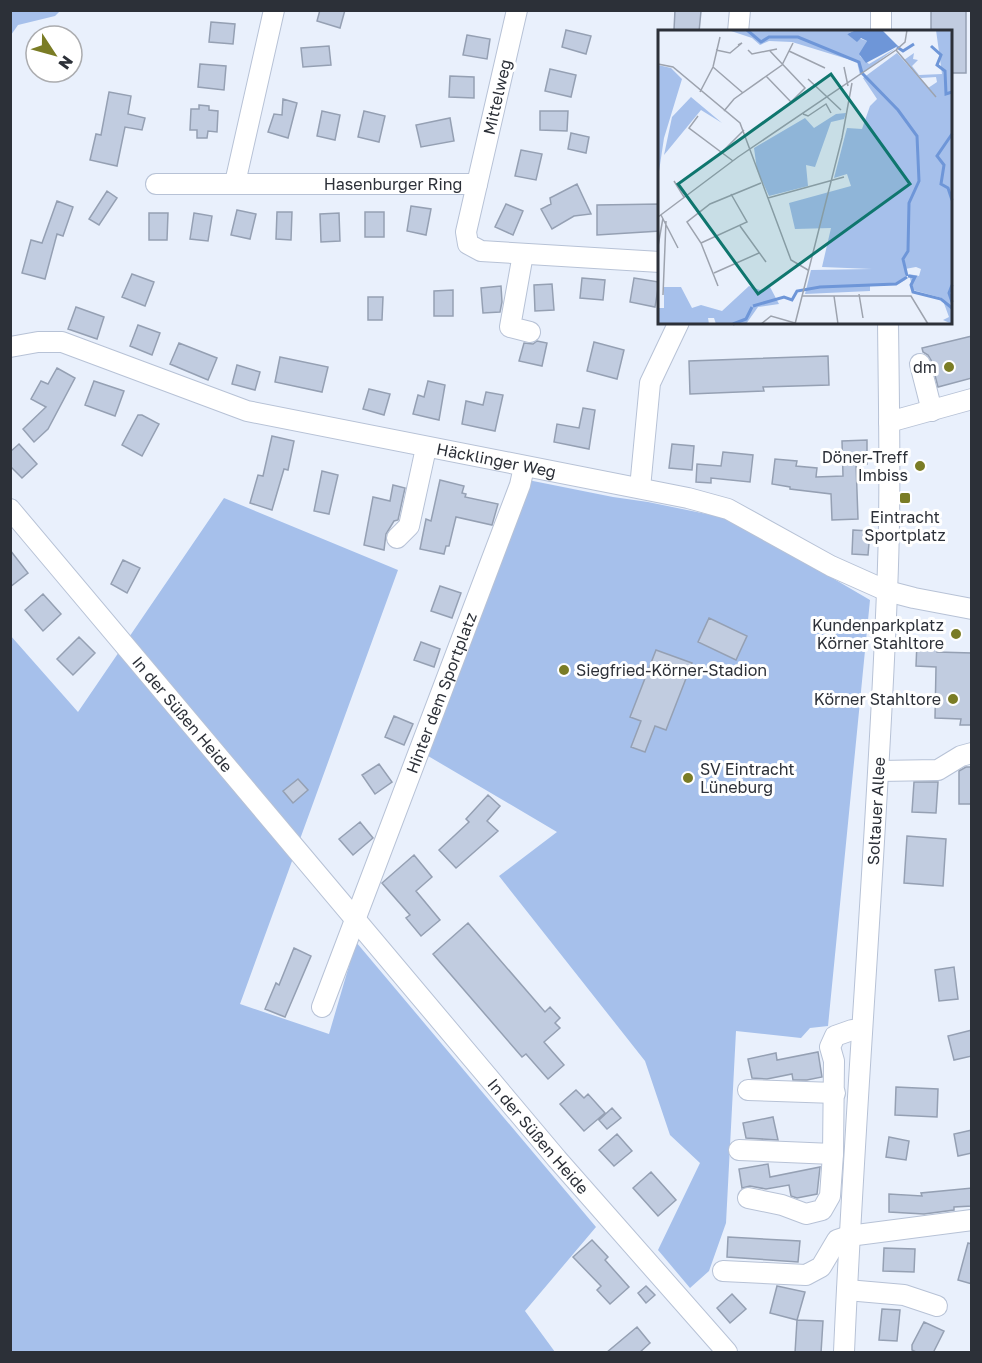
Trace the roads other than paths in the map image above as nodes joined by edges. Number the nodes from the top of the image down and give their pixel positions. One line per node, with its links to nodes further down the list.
1 (274, 10): 7 (street)
2 (517, 10): 9 (street, Mittelweg)
3 (740, 10): 5 (street)
4 (880, 10): 6 (street)
5 (738, 30)
6 (881, 30)
7 (235, 183): 8 (street, Hasenburger Ring); 9 (street, Hasenburger Ring)
8 (156, 184)
9 (477, 184): 10 (street, Hasenburger Ring)
10 (523, 254): 11 (street, Hasenburger Ring); 14 (street)
11 (658, 262)
12 (678, 324): 22 (street)
13 (888, 324): 19 (street, Soltauer Allee)
14 (530, 332)
15 (10, 347): 20 (street, Häcklinger Weg)
16 (920, 364): 18 (street)
17 (972, 399): 18 (street)
18 (932, 411): 19 (street)
19 (889, 422): 25 (street, Soltauer Allee)
20 (426, 448): 21 (street, Häcklinger Weg); 24 (street)
21 (524, 467): 22 (street, Häcklinger Weg); 29 (street, Hinter dem Sportplatz)
22 (640, 488): 25 (street, Häcklinger Weg)
23 (10, 509): 29 (street, In der Süßen Heide)
24 (397, 538)
25 (887, 591): 26 (street, Häcklinger Weg); 28 (street, Soltauer Allee)
26 (972, 609)
27 (972, 753): 28 (street)
28 (879, 771): 31 (street, Soltauer Allee)
29 (355, 919): 30 (street); 42 (street, In der Süßen Heide)
30 (322, 1007)
31 (862, 1031): 33 (street); 38 (street, Soltauer Allee)
32 (748, 1090): 33 (street)
33 (835, 1093): 35 (street)
34 (739, 1150): 35 (street)
35 (833, 1154): 36 (street)
36 (748, 1198)
37 (972, 1220): 38 (street)
38 (849, 1236): 39 (street); 40 (street, Soltauer Allee)
39 (723, 1271)
40 (847, 1290): 41 (street); 43 (street, Soltauer Allee)
41 (937, 1306)
42 (727, 1353)
43 (844, 1353)

